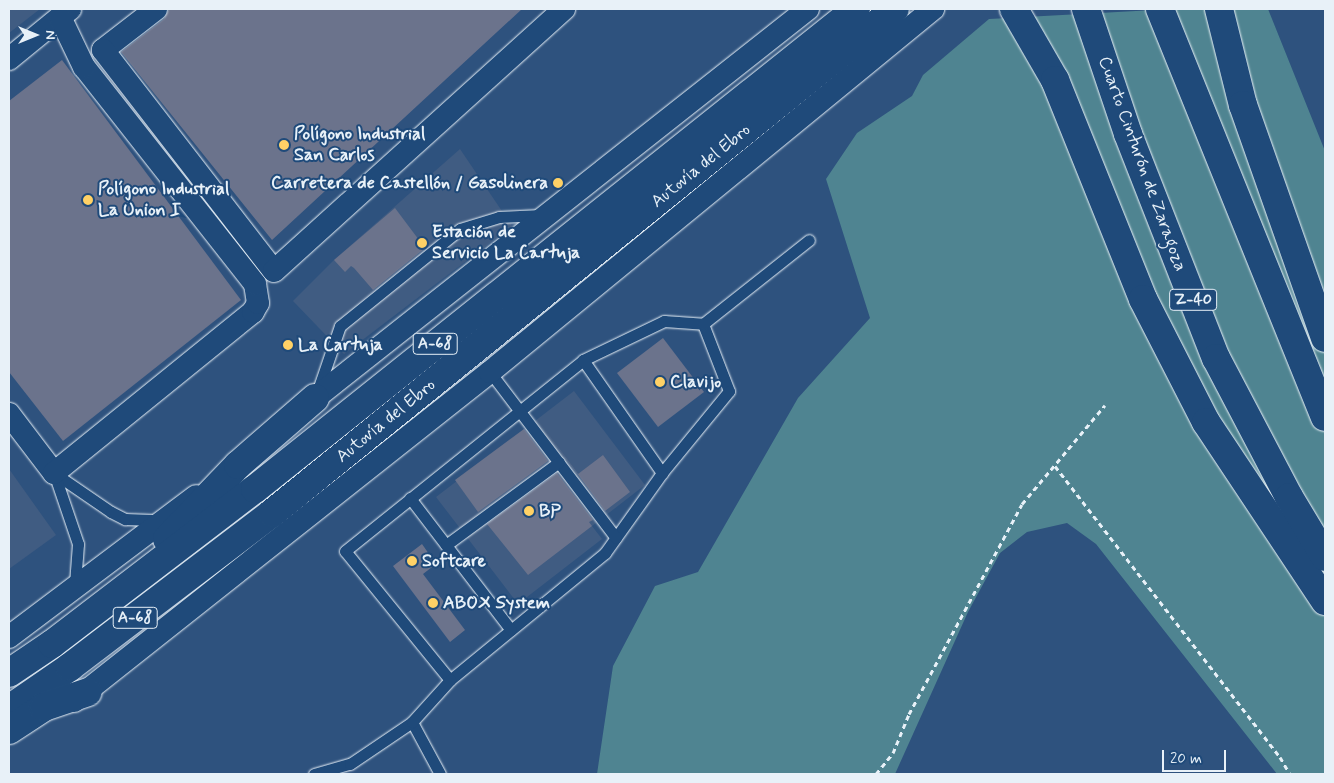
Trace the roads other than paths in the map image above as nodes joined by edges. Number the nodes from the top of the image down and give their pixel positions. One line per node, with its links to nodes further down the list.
1 (156, 9): 12 (street)
2 (564, 9): 12 (street)
3 (808, 9): 14 (street)
4 (856, 9): 34 (highway, Autovía del Ebro / A-68)
5 (895, 9): 41 (highway, Autovía del Ebro / A-68)
6 (933, 9): 19 (street)
7 (1014, 9): 35 (highway)
8 (1219, 9): 17 (highway)
9 (1160, 10): 23 (highway)
10 (65, 13): 12 (street); 13 (street); 26 (street)
11 (1089, 18): 32 (highway, Cuarto Cinturón de Zaragoza / Z-40)
12 (103, 50)
13 (9, 59)
14 (545, 214): 20 (street); 20 (lane)
15 (809, 240): 16 (lane)
16 (703, 324): 18 (lane); 27 (lane)
17 (1325, 338)
18 (583, 360): 21 (lane); 27 (lane)
19 (490, 372): 21 (lane); 40 (street)
20 (315, 398): 25 (highway)
21 (520, 410): 24 (lane); 28 (lane)
22 (9, 414): 26 (street)
23 (1325, 416)
24 (559, 462): 30 (lane); 31 (lane)
25 (238, 465): 29 (street); 34 (highway)
26 (54, 473): 29 (lane); 33 (lane)
27 (662, 473): 30 (lane)
28 (410, 498): 31 (lane); 39 (lane)
29 (164, 520): 33 (street)
30 (616, 538): 36 (lane)
31 (446, 546): 36 (lane)
32 (1325, 557)
33 (74, 588): 37 (street)
34 (109, 600): 38 (highway, Autovía del Ebro / A-68)
35 (1325, 600)
36 (511, 630): 39 (lane)
37 (9, 636)
38 (9, 673)
39 (450, 680): 42 (lane)
40 (88, 692): 43 (highway); 44 (street)
41 (9, 709)
42 (412, 722): 45 (lane); 47 (lane)
43 (9, 730)
44 (9, 745)
45 (352, 769): 46 (lane)
46 (314, 774)
47 (440, 774)

